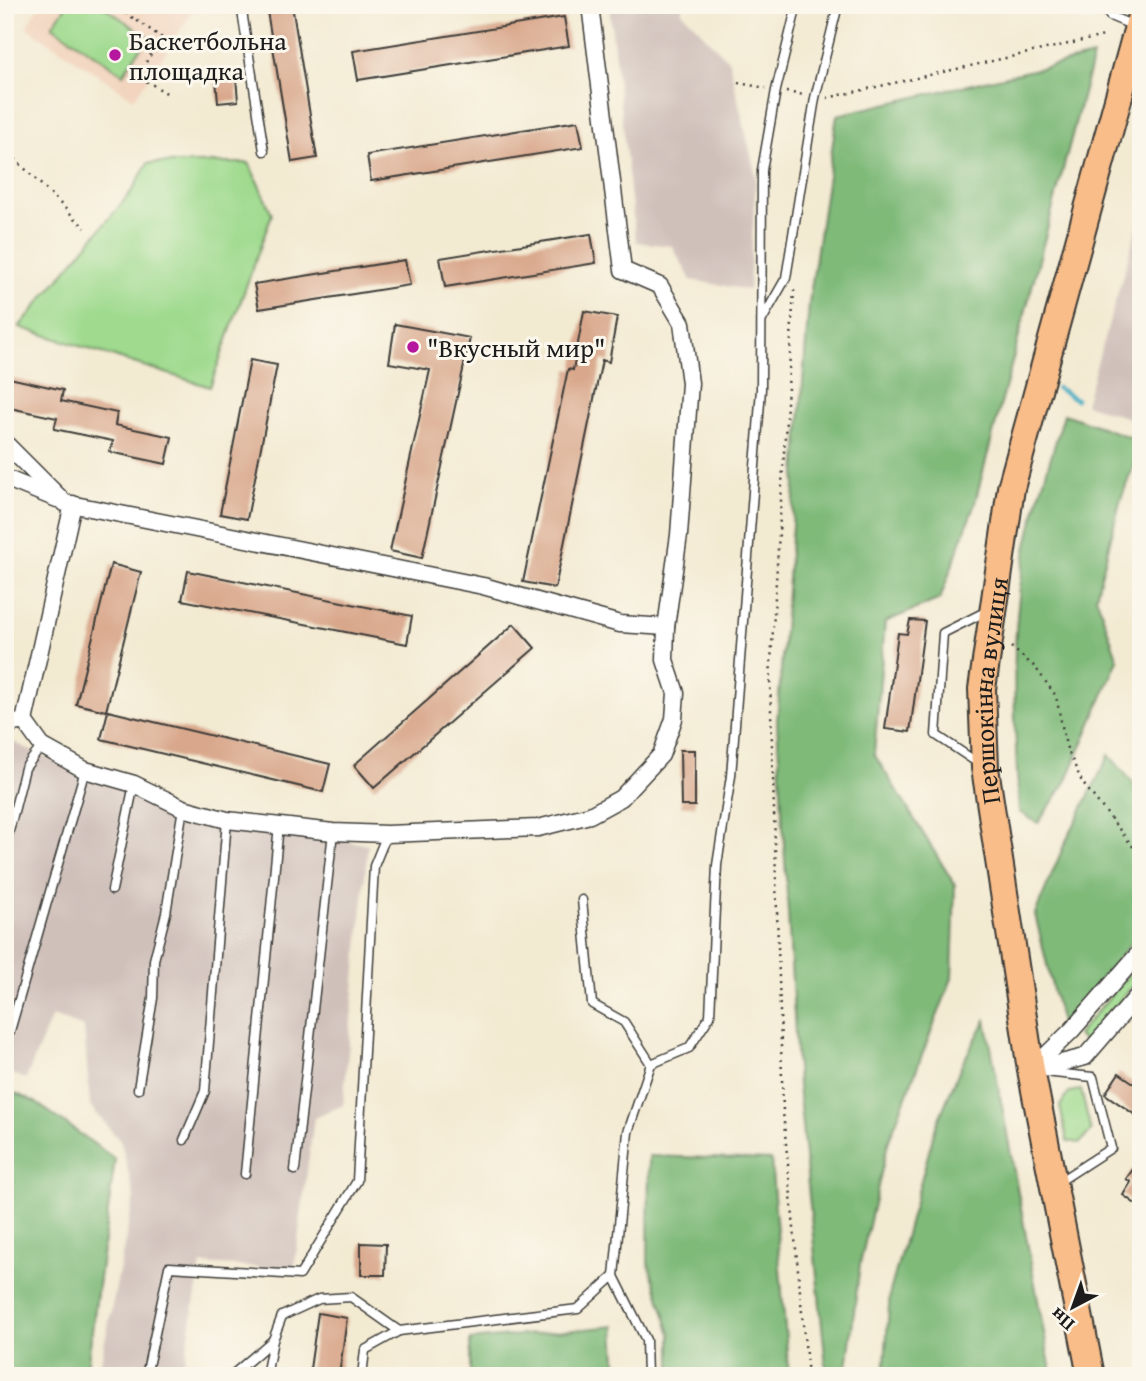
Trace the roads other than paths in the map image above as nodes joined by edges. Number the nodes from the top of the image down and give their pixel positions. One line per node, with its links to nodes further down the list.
1 (241, 5): 7 (lane)
2 (590, 5): 13 (street)
3 (797, 5): 8 (lane)
4 (838, 5): 8 (lane)
5 (1102, 5): 6 (lane)
6 (1139, 22): 12 (highway, Першокінна вулиця)
7 (264, 151)
8 (761, 322): 31 (lane)
9 (5, 443): 11 (street)
10 (5, 478): 11 (street)
11 (69, 503): 13 (street); 14 (street)
12 (991, 609): 17 (highway, Першокінна вулиця); 17 (lane)
13 (666, 626): 24 (street)
14 (24, 721): 15 (street); 16 (street)
15 (5, 725)
16 (42, 746): 18 (street); 25 (lane)
17 (985, 768): 32 (highway, Першокінна вулиця)
18 (85, 770): 19 (street); 30 (lane)
19 (134, 784): 20 (street); 26 (lane)
20 (183, 808): 21 (street); 33 (lane)
21 (227, 820): 22 (street); 34 (lane)
22 (279, 825): 23 (street); 36 (lane)
23 (333, 832): 24 (street); 35 (lane)
24 (387, 834): 41 (lane)
25 (5, 848)
26 (111, 890)
27 (582, 900): 31 (lane)
28 (1141, 951): 32 (street)
29 (1141, 992): 32 (street)
30 (10, 1031)
31 (651, 1064): 38 (lane)
32 (1031, 1070): 37 (highway, Першокінна вулиця); 37 (lane)
33 (138, 1089)
34 (184, 1139)
35 (295, 1170)
36 (245, 1174)
37 (1055, 1185): 46 (highway, Першокінна вулиця)
38 (614, 1276): 39 (lane); 45 (lane)
39 (398, 1331): 40 (lane); 44 (lane)
40 (273, 1340): 42 (lane); 43 (lane)
41 (146, 1376)
42 (231, 1376)
43 (266, 1376)
44 (362, 1376)
45 (647, 1376)
46 (1091, 1376)

